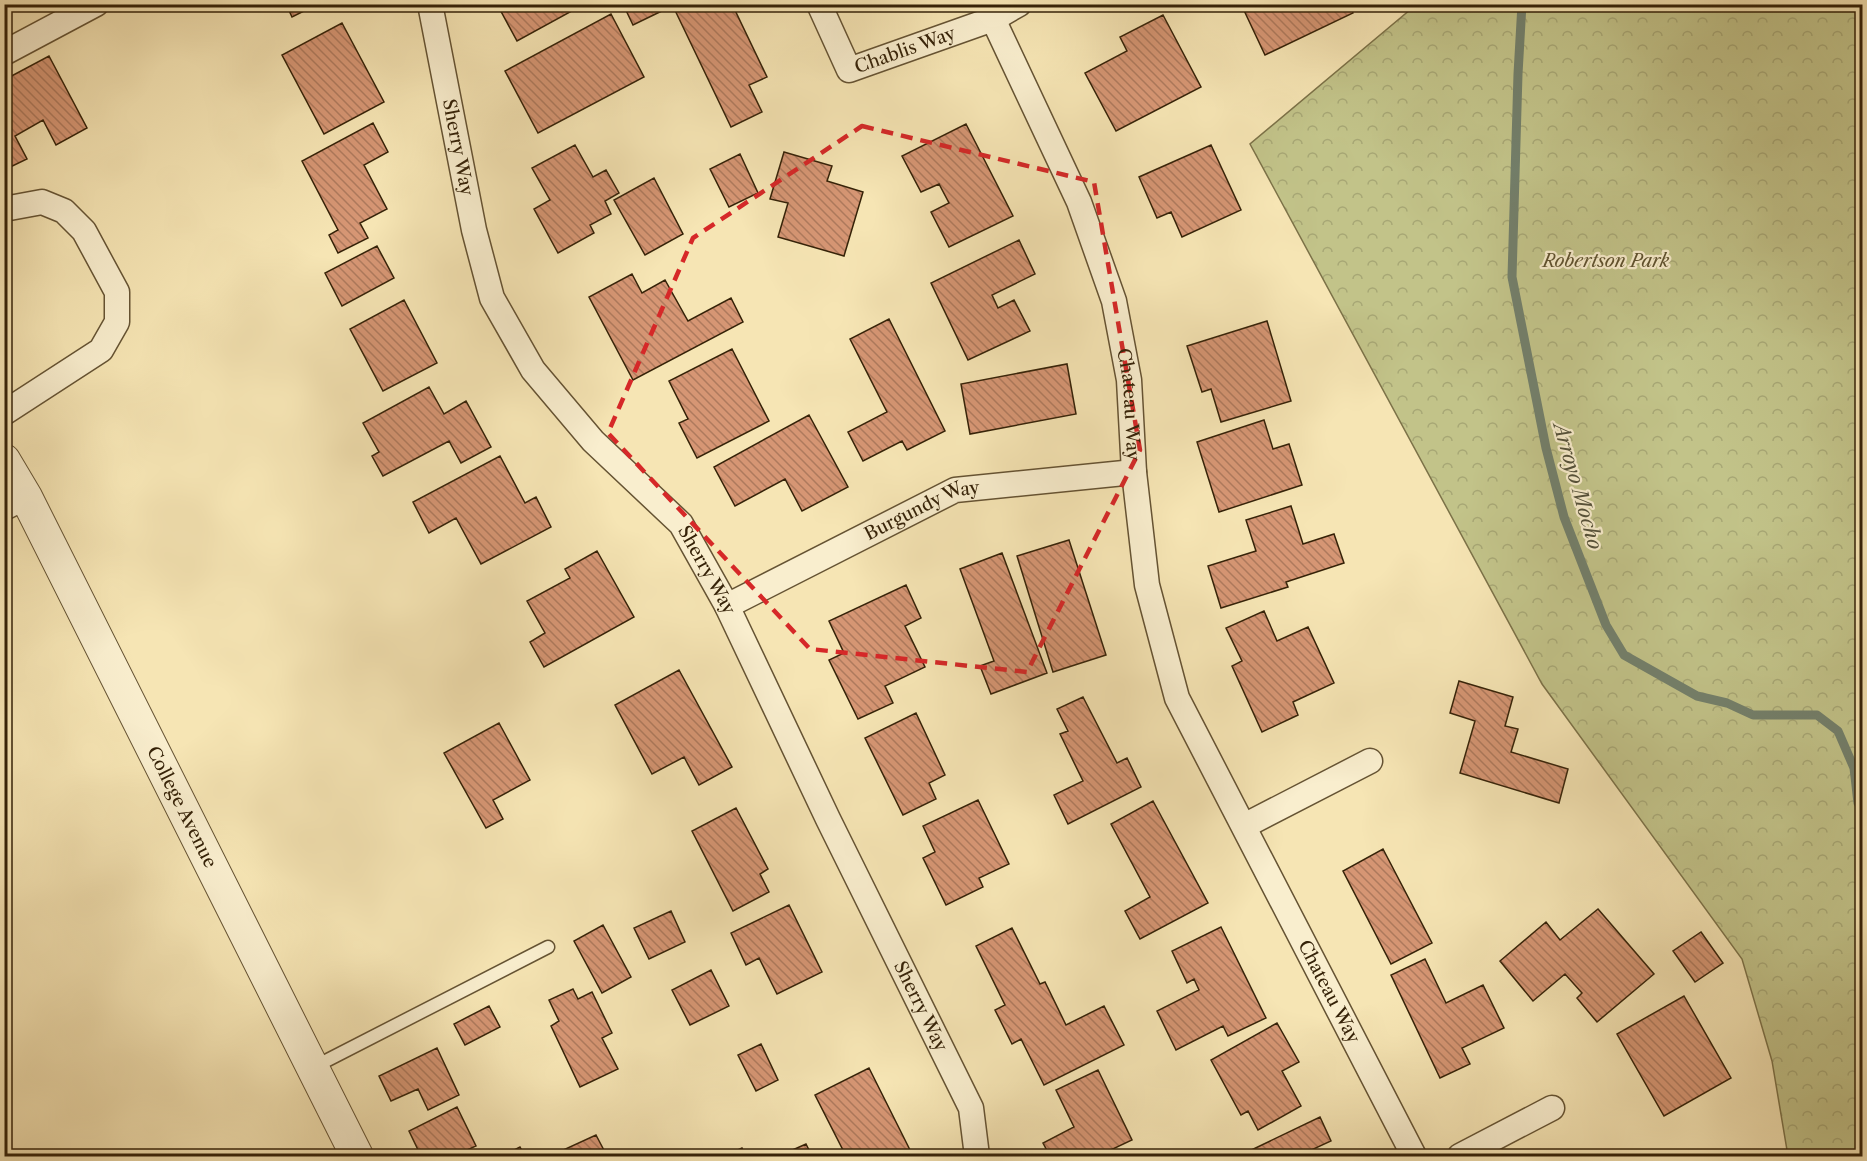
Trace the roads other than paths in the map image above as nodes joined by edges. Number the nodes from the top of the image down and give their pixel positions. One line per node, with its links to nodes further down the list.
1 (96, 4): 6 (street)
2 (430, 4): 12 (street, Sherry Way)
3 (819, 4): 5 (street, Chablis Way)
4 (1019, 4): 5 (street)
5 (993, 19): 10 (street, Chateau Way)
6 (4, 53)
7 (4, 209): 8 (street)
8 (4, 413)
9 (4, 460): 11 (street, College Avenue)
10 (1134, 472): 12 (street, Burgundy Way); 14 (street, Chateau Way)
11 (15, 502): 16 (street, College Avenue)
12 (727, 606): 19 (street, Sherry Way)
13 (1370, 761): 14 (street)
14 (1245, 826): 20 (street, Chateau Way)
15 (548, 947): 16 (lane)
16 (312, 1068): 18 (street, College Avenue)
17 (1552, 1108): 21 (street)
18 (357, 1156)
19 (977, 1156)
20 (1414, 1156)
21 (1460, 1156)

